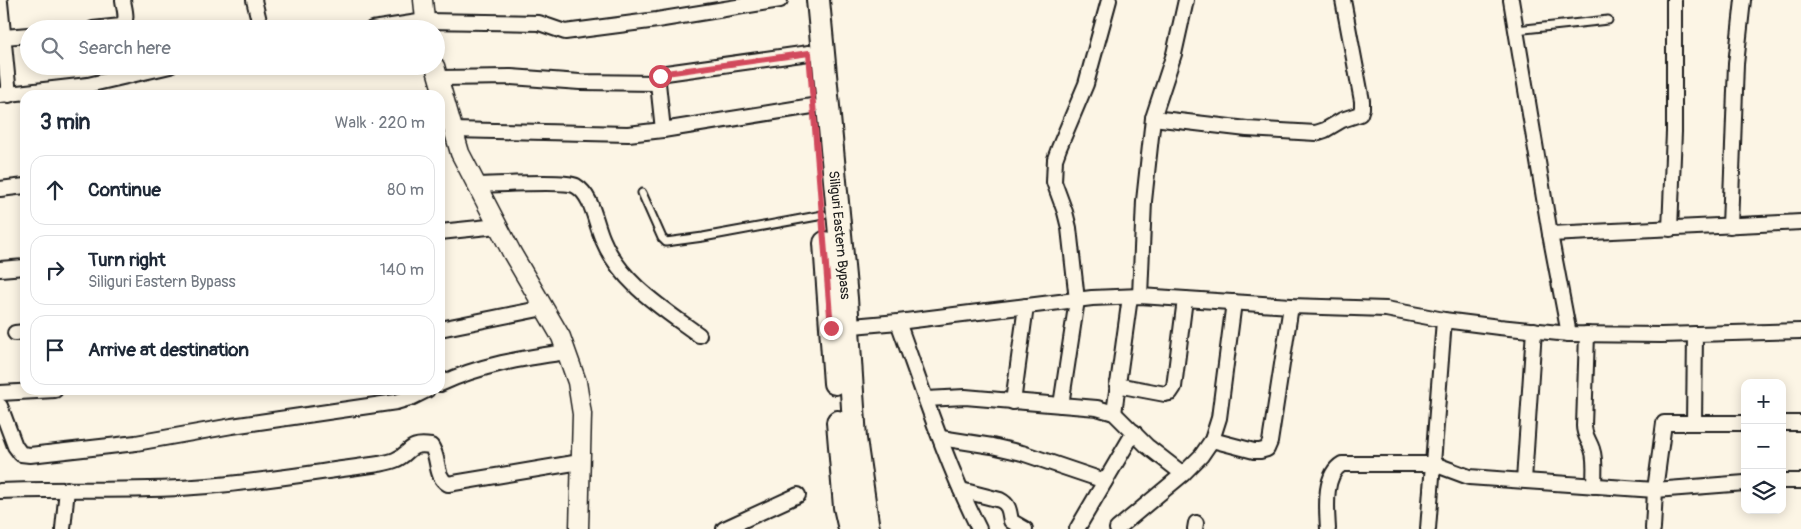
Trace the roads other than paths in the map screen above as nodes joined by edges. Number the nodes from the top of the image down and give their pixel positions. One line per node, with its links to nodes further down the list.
1 (123, 0): 14 (street)
2 (254, 0): 15 (street)
3 (423, 0): 16 (street)
4 (780, 0): 18 (street)
5 (804, 0): 22 (main road, Siliguri Eastern Bypass)
6 (818, 0): 58 (main road, Siliguri Eastern Bypass)
7 (1109, 0): 51 (street)
8 (1186, 0): 33 (street)
9 (1343, 0): 33 (street)
10 (1511, 0): 19 (street)
11 (1674, 0): 44 (street)
12 (1743, 0): 43 (street)
13 (0, 2): 21 (street)
14 (126, 20)
15 (258, 20)
16 (425, 20)
17 (1608, 20): 19 (lane)
18 (445, 25)
19 (1516, 30): 46 (street)
20 (20, 36): 21 (street)
21 (4, 37): 30 (street)
22 (809, 53): 26 (street); 31 (main road, Siliguri Eastern Bypass)
23 (445, 73): 26 (street)
24 (131, 75): 27 (street)
25 (438, 75): 28 (street)
26 (658, 83): 35 (street)
27 (46, 90)
28 (441, 90)
29 (20, 93): 30 (street)
30 (4, 95)
31 (812, 106): 35 (street); 40 (main road, Siliguri Eastern Bypass)
32 (445, 111): 34 (street)
33 (1153, 118): 49 (street)
34 (448, 125): 35 (street); 36 (street)
35 (663, 130)
36 (477, 185): 42 (street); 65 (street)
37 (20, 187): 38 (street)
38 (0, 189)
39 (642, 193): 40 (lane)
40 (823, 215): 58 (main road, Siliguri Eastern Bypass)
41 (1801, 222): 43 (street)
42 (498, 226): 45 (street); 55 (street)
43 (1730, 226): 44 (street)
44 (1670, 229): 46 (street)
45 (445, 231)
46 (1550, 234): 62 (street)
47 (20, 267): 48 (street)
48 (0, 269)
49 (1135, 296): 50 (street); 51 (street); 68 (street)
50 (1184, 299): 52 (street); 68 (street)
51 (1077, 300): 53 (street); 75 (street)
52 (1234, 302): 54 (street); 83 (street)
53 (1026, 306): 57 (street); 73 (street)
54 (1291, 306): 56 (street); 83 (street)
55 (544, 308): 59 (street); 66 (street)
56 (1444, 320): 60 (street); 85 (street)
57 (898, 322): 58 (street); 72 (street)
58 (839, 327): 98 (main road, Siliguri Eastern Bypass)
59 (445, 328)
60 (1534, 330): 62 (street); 87 (street)
61 (1801, 331): 64 (street)
62 (1569, 334): 63 (street)
63 (1587, 334): 64 (street); 92 (street)
64 (1696, 334): 78 (street)
65 (699, 335)
66 (566, 352): 67 (street); 84 (street)
67 (445, 382)
68 (1117, 385): 76 (street)
69 (20, 393): 70 (street)
70 (0, 394)
71 (417, 395): 74 (street)
72 (926, 399): 73 (street); 82 (street)
73 (1013, 402): 75 (street)
74 (0, 406)
75 (1061, 406): 76 (street)
76 (1114, 413): 81 (street)
77 (1801, 422): 80 (street)
78 (1694, 423): 79 (street); 95 (street)
79 (1741, 423)
80 (1786, 423)
81 (1134, 432): 86 (street); 89 (street)
82 (940, 438): 89 (street); 94 (street)
83 (1212, 440): 86 (street)
84 (580, 462): 93 (street); 101 (street)
85 (1434, 464): 87 (street); 109 (street); 110 (street)
86 (1183, 474): 108 (street)
87 (1524, 480): 92 (street)
88 (1801, 480): 90 (street)
89 (1105, 481): 107 (street)
90 (1786, 481)
91 (1741, 483): 95 (street)
92 (1594, 486): 95 (street)
93 (67, 489): 96 (street); 100 (street)
94 (961, 490): 99 (street); 105 (street)
95 (1655, 490): 111 (street)
96 (0, 491)
97 (798, 494): 102 (street)
98 (855, 505): 103 (main road, Siliguri Eastern Bypass); 104 (main road, Siliguri Eastern Bypass)
99 (1010, 525): 106 (street)
100 (63, 529)
101 (579, 529)
102 (724, 529)
103 (850, 529)
104 (868, 529)
105 (979, 529)
106 (1025, 529)
107 (1077, 529)
108 (1116, 529)
109 (1328, 529)
110 (1428, 529)
111 (1652, 529)

